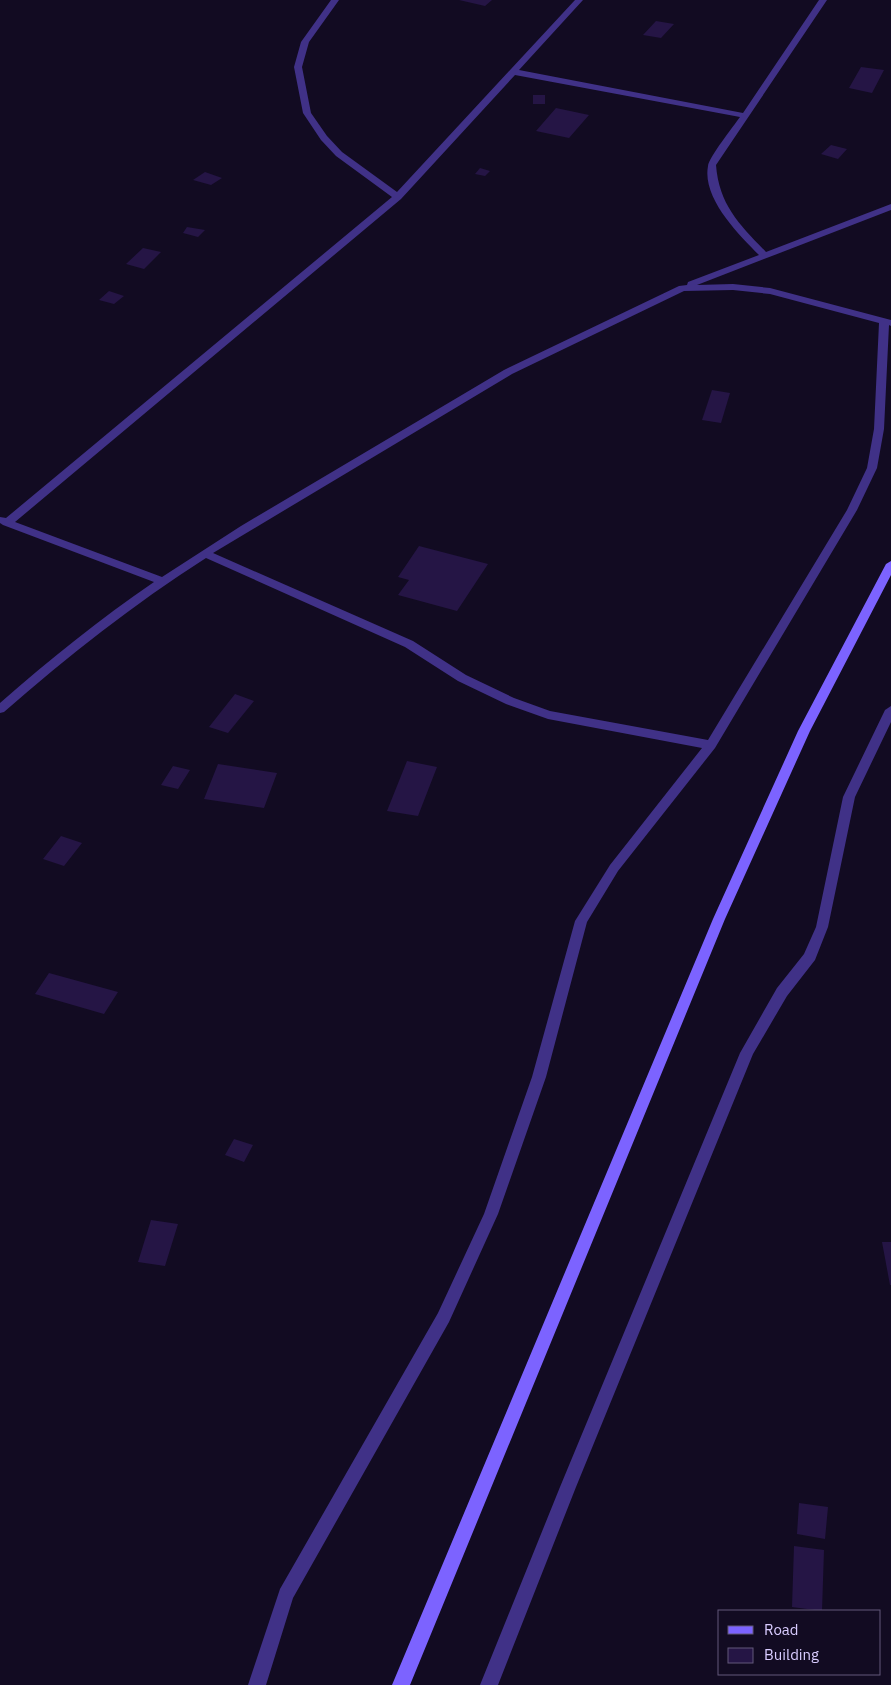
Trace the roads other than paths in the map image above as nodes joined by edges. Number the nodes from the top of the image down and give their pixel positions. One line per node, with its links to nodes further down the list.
1 (335, 0): 6 (street)
2 (579, 0): 4 (street)
3 (823, 0): 5 (street)
4 (514, 72): 5 (street); 6 (street)
5 (746, 116): 8 (street)
6 (398, 197): 11 (street)
7 (891, 207): 8 (street)
8 (764, 256): 9 (street)
9 (682, 288): 10 (street); 12 (street)
10 (888, 322): 17 (street)
11 (4, 521): 14 (street)
12 (204, 553): 14 (street); 17 (street)
13 (891, 564): 19 (main road)
14 (163, 581): 15 (street)
15 (0, 708)
16 (891, 710): 20 (street)
17 (711, 745): 18 (street)
18 (257, 1685)
19 (401, 1685)
20 (489, 1685)

